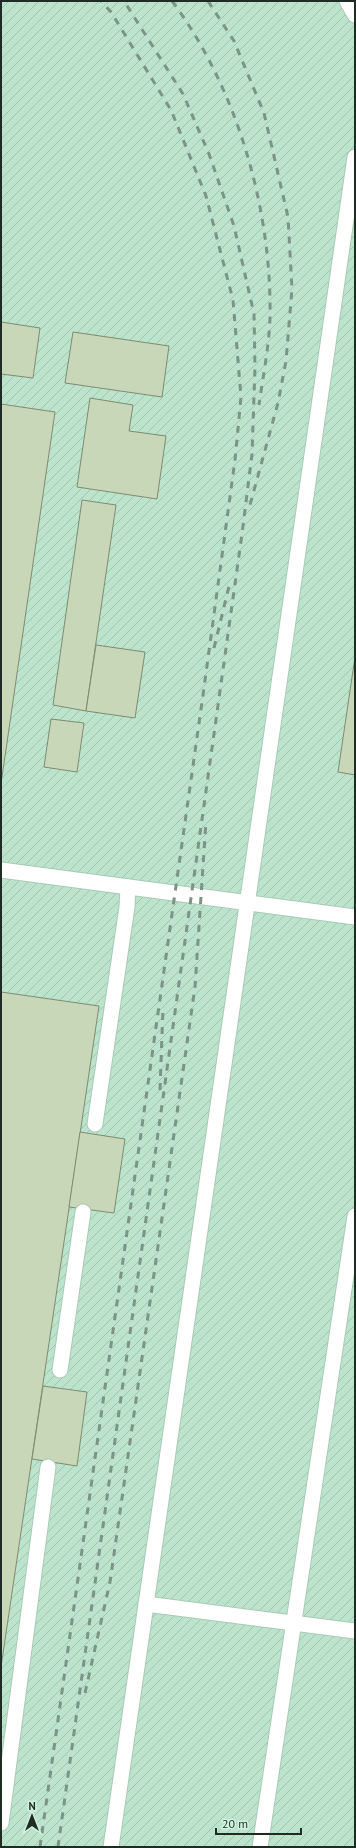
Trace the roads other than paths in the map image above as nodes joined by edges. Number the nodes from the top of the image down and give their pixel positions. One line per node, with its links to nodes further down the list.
1 (347, 1): 2 (lane)
2 (355, 15)
3 (355, 157): 6 (lane)
4 (1, 870): 5 (lane)
5 (128, 887): 6 (lane); 8 (lane)
6 (247, 903): 7 (lane); 13 (lane)
7 (355, 917)
8 (95, 1124)
9 (83, 1212): 11 (lane)
10 (355, 1216): 14 (lane)
11 (60, 1370)
12 (48, 1467): 16 (lane)
13 (146, 1604): 14 (lane); 17 (lane)
14 (294, 1623): 15 (lane); 18 (lane)
15 (355, 1631)
16 (1, 1823)
17 (111, 1847)
18 (260, 1847)

